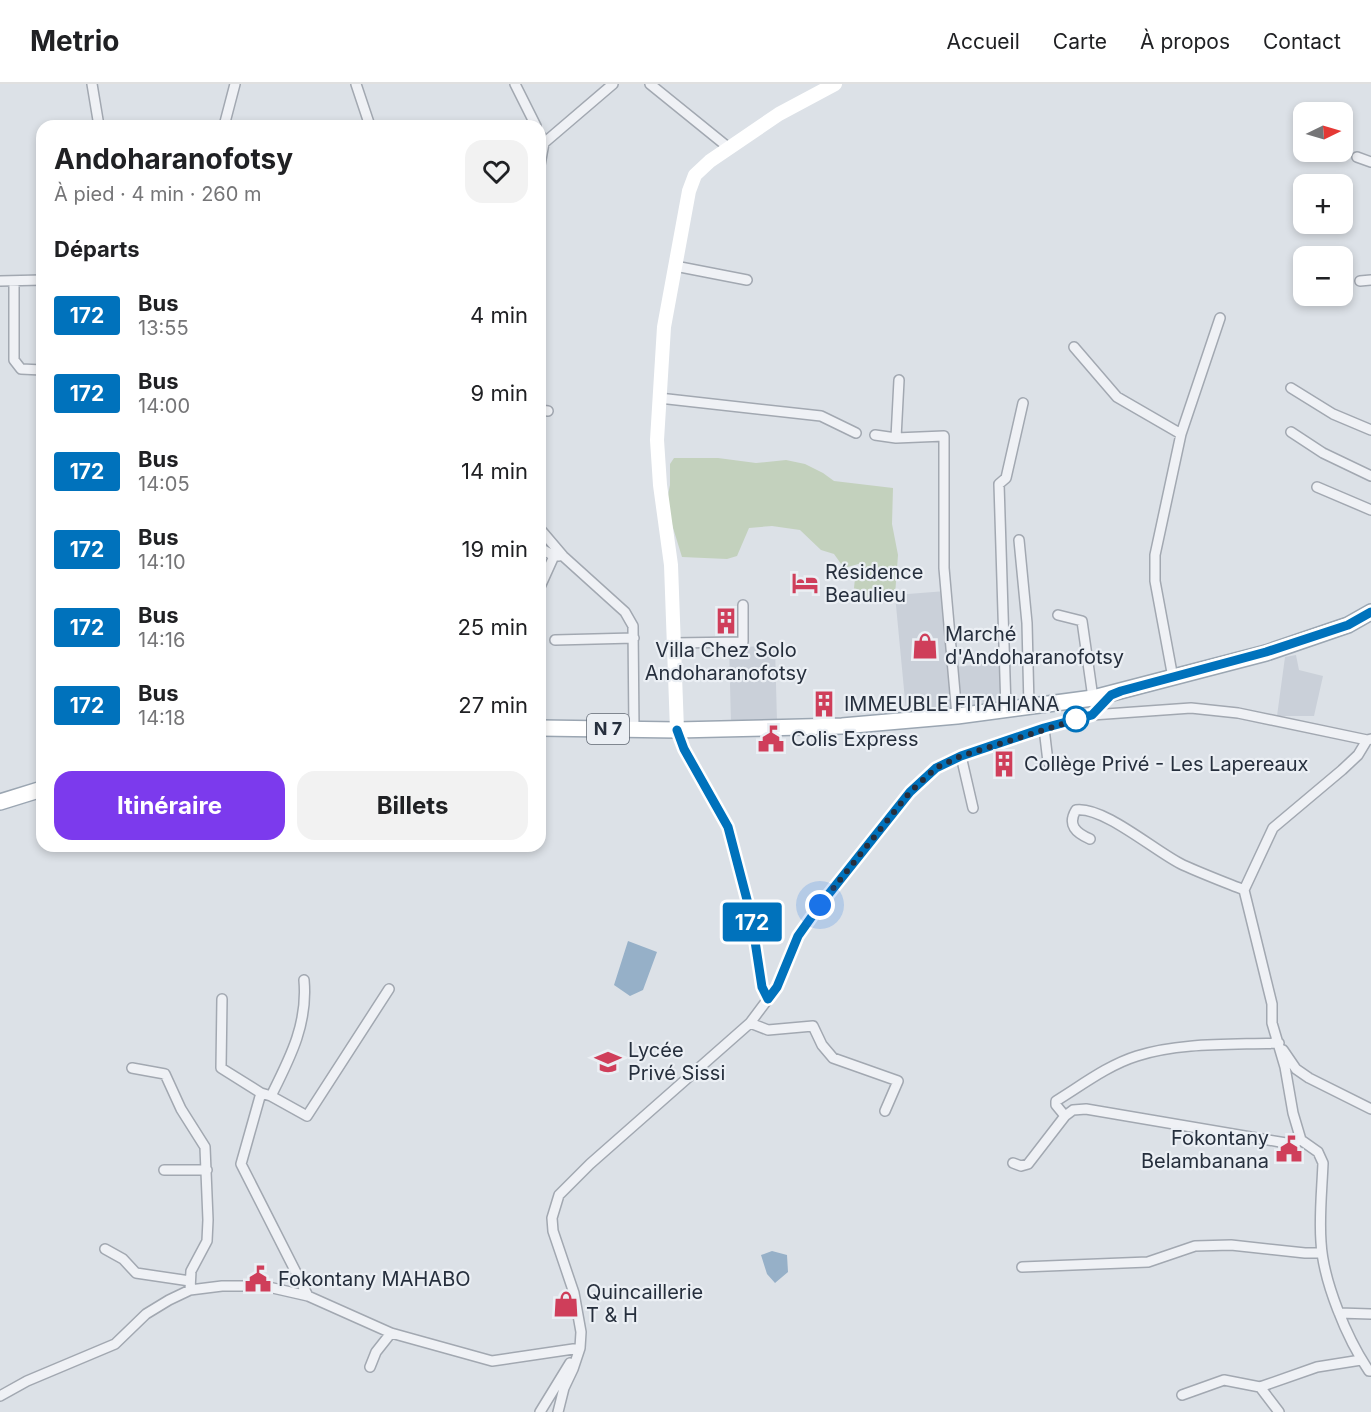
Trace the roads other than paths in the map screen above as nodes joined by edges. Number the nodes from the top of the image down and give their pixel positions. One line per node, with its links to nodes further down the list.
1 (92, 84): 8 (street)
2 (236, 84): 9 (street)
3 (356, 84): 10 (street)
4 (515, 84): 11 (street)
5 (613, 84): 12 (street)
6 (650, 84): 13 (street)
7 (831, 85): 13 (street)
8 (98, 120)
9 (226, 120)
10 (368, 120)
11 (533, 120)
12 (546, 142)
13 (729, 148): 16 (street)
14 (1357, 157): 15 (street)
15 (1371, 162)
16 (675, 266): 18 (street); 28 (street)
17 (36, 280): 21 (street)
18 (747, 280)
19 (1371, 280): 22 (street)
20 (0, 281): 21 (street)
21 (14, 281): 25 (street)
22 (1360, 281)
23 (1220, 318): 33 (street)
24 (1074, 347): 33 (street)
25 (36, 370)
26 (899, 380): 35 (street)
27 (1291, 388): 30 (street)
28 (659, 398): 32 (street); 49 (street)
29 (1023, 403): 54 (street)
30 (1371, 430)
31 (1291, 432): 36 (street)
32 (856, 433)
33 (1181, 434): 50 (street)
34 (875, 435): 35 (street)
35 (896, 438): 56 (street)
36 (1371, 476)
37 (1317, 487): 38 (street)
38 (1371, 510)
39 (546, 538): 42 (street)
40 (1019, 540): 53 (street)
41 (546, 551): 42 (street)
42 (558, 556): 43 (street); 47 (street)
43 (546, 577)
44 (743, 604): 49 (street)
45 (1371, 612): 50 (main road, N 7)
46 (1058, 615): 52 (street)
47 (634, 638): 48 (street); 59 (street)
48 (555, 640)
49 (674, 643): 60 (street)
50 (1173, 678): 51 (main road, N 7)
51 (1111, 695): 52 (main road, N 7); 55 (street)
52 (1093, 698): 53 (main road, N 7)
53 (1029, 707): 54 (main road, N 7)
54 (1006, 709): 56 (main road, N 7)
55 (1092, 715): 58 (street); 61 (street)
56 (957, 716): 60 (main road, N 7)
57 (546, 728): 59 (main road, N 7)
58 (1044, 728): 62 (street); 63 (street)
59 (634, 730): 60 (main road, N 7)
60 (677, 730): 72 (street)
61 (1369, 739): 68 (street)
62 (961, 756): 66 (street); 72 (street)
63 (1048, 762)
64 (36, 791): 65 (main road)
65 (0, 802)
66 (973, 808)
67 (1090, 839): 68 (street)
68 (1244, 890): 74 (street)
69 (304, 980): 77 (street)
70 (389, 989): 77 (street)
71 (222, 999): 76 (street)
72 (768, 999): 73 (street)
73 (750, 1023): 79 (street); 93 (street)
74 (1279, 1043): 78 (street); 80 (street); 81 (street)
75 (132, 1068): 84 (street)
76 (261, 1093): 77 (street); 89 (street)
77 (271, 1096)
78 (1371, 1109)
79 (885, 1111)
80 (1065, 1116): 81 (street); 82 (street)
81 (1300, 1140): 86 (street)
82 (1013, 1163)
83 (164, 1170): 84 (street)
84 (207, 1170): 88 (street)
85 (105, 1249): 88 (street)
86 (1322, 1253): 87 (street); 90 (street)
87 (1022, 1267)
88 (190, 1286): 89 (street); 99 (street)
89 (308, 1296): 92 (street)
90 (1339, 1313): 91 (street); 94 (street)
91 (1371, 1314)
92 (391, 1333): 93 (street); 95 (street)
93 (580, 1348): 100 (street); 101 (street)
94 (1361, 1360): 96 (street); 97 (street)
95 (370, 1367)
96 (1371, 1371)
97 (1260, 1387): 98 (street); 102 (street)
98 (1182, 1395)
99 (0, 1396)
100 (540, 1412)
101 (558, 1412)
102 (1279, 1412)

